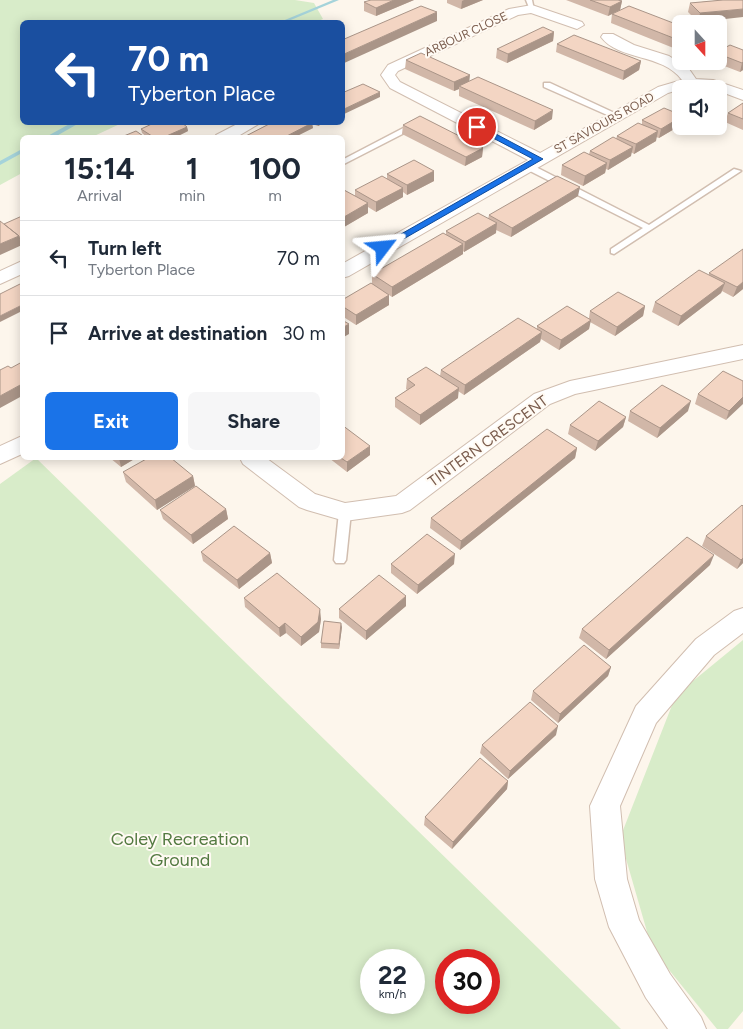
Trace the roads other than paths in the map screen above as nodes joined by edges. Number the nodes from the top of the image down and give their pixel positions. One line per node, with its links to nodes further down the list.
1 (530, 5): 2 (street, ARBOUR CLOSE); 14 (street, ARBOUR CLOSE)
2 (576, 25)
3 (608, 37): 4 (street)
4 (690, 80)
5 (547, 85): 9 (lane)
6 (672, 87): 9 (street, ST SAVIOURS ROAD)
7 (727, 89): 8 (street, ST SAVIOURS ROAD)
8 (743, 95)
9 (617, 116): 14 (street, ST SAVIOURS ROAD)
10 (418, 124): 13 (lane)
11 (248, 125): 12 (street)
12 (228, 135)
13 (345, 161)
14 (533, 163): 16 (lane); 18 (street, ST SAVIOURS ROAD)
15 (737, 171): 16 (lane)
16 (649, 228): 17 (lane)
17 (614, 251)
18 (345, 266)
19 (20, 268): 20 (street)
20 (0, 278)
21 (743, 352): 25 (street, TINTERN CRESCENT)
22 (20, 445): 23 (street)
23 (0, 456)
24 (254, 460): 25 (street, TINTERN CRESCENT)
25 (345, 512): 26 (lane)
26 (340, 560)
27 (743, 619): 28 (street)
28 (689, 1029)

